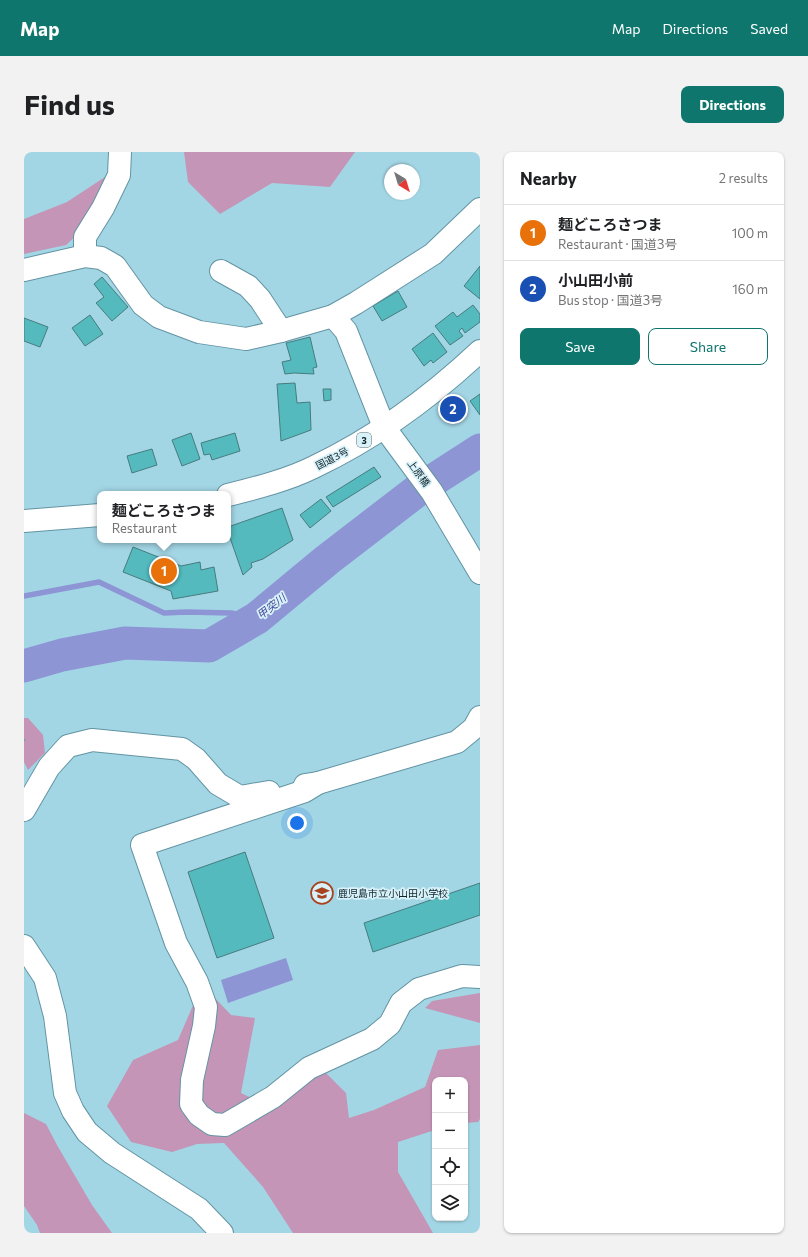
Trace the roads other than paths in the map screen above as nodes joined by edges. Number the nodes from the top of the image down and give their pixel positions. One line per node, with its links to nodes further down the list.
1 (120, 152): 3 (main road)
2 (480, 209): 8 (main road)
3 (85, 256): 4 (main road); 9 (main road)
4 (24, 270)
5 (221, 271): 7 (main road)
6 (254, 274): 7 (main road)
7 (260, 299): 9 (main road)
8 (333, 316): 9 (main road); 11 (main road, 上原橋)
9 (281, 332)
10 (480, 351): 11 (main road, 国道3号 / 3)
11 (384, 427): 12 (main road, 国道3号 / 3); 15 (main road, 上原橋)
12 (231, 494)
13 (97, 515): 14 (main road)
14 (24, 521)
15 (480, 573)
16 (480, 717): 17 (main road)
17 (318, 783): 18 (main road); 20 (main road)
18 (24, 810)
19 (24, 946): 21 (main road)
20 (480, 977)
21 (222, 1233)

